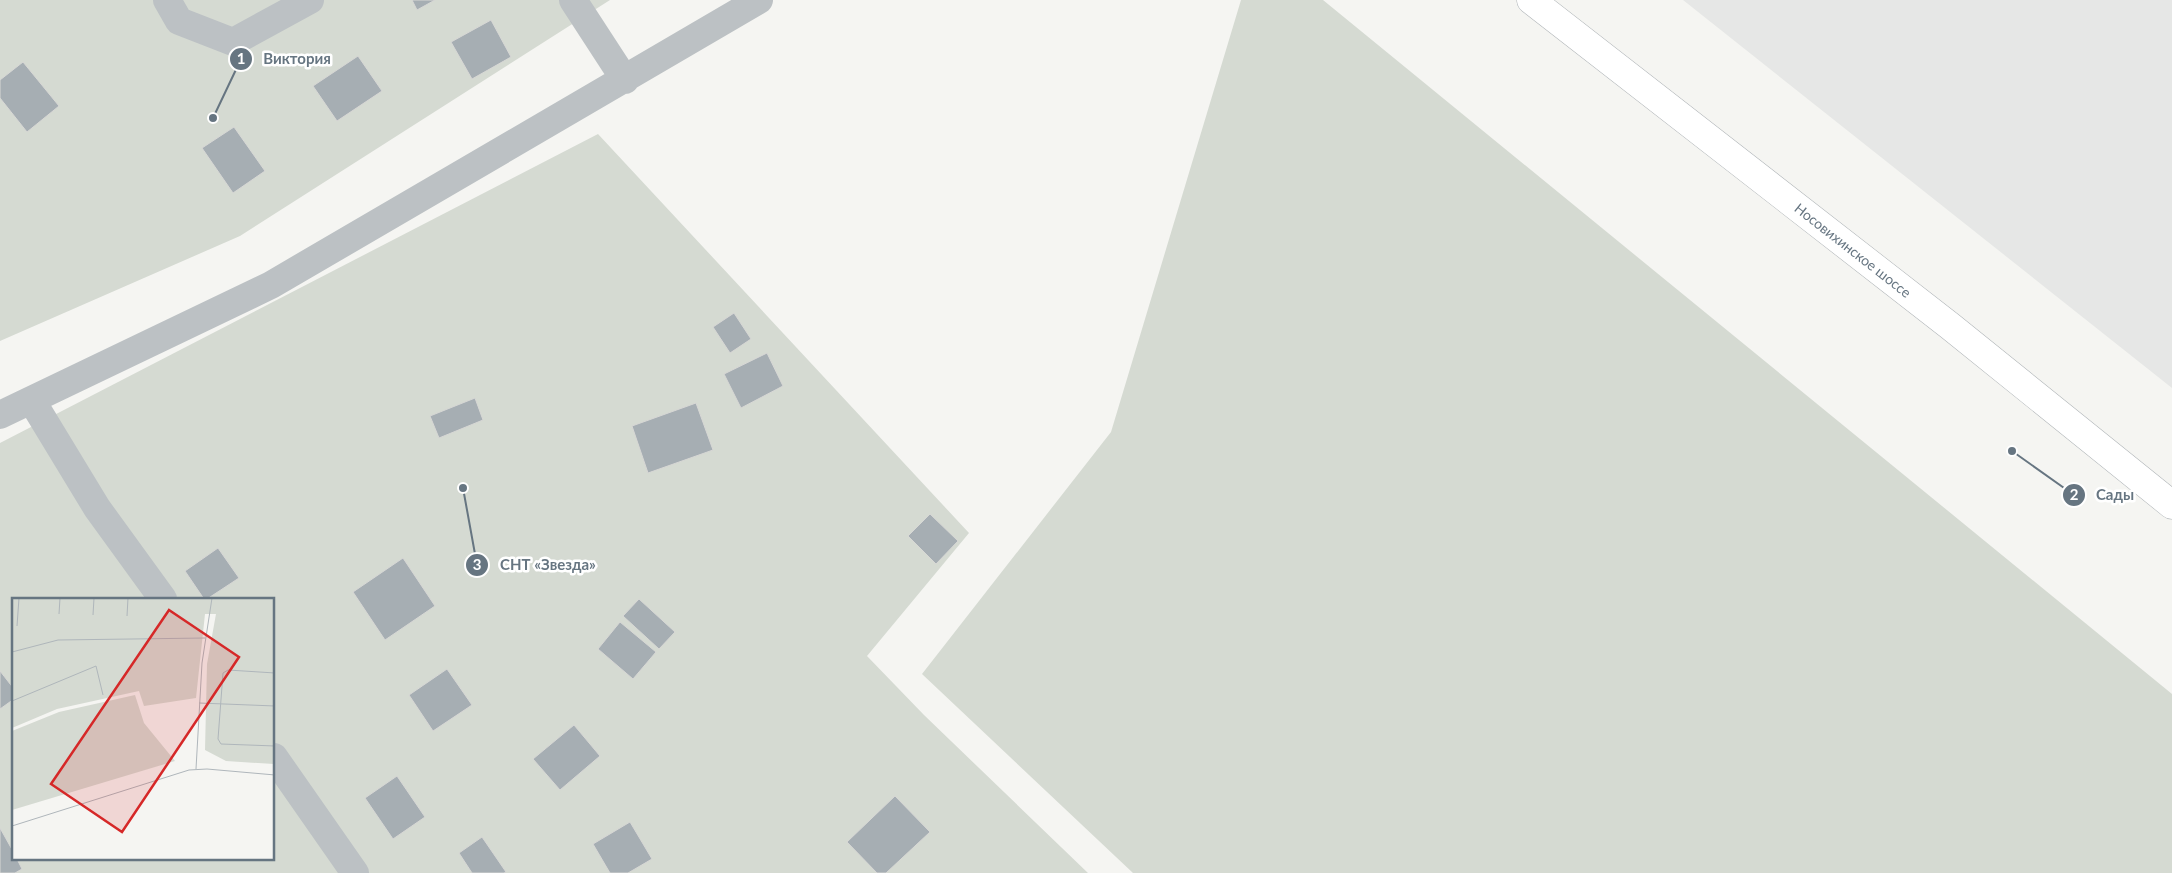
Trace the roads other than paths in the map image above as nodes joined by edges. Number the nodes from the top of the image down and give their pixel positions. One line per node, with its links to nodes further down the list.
1 (167, 0): 2 (street)
2 (310, 0)
3 (573, 0): 6 (street)
4 (759, 0): 6 (street)
5 (1531, 0): 9 (main road, Носовихинское шоссе)
6 (625, 80): 7 (street)
7 (32, 400): 8 (street); 10 (street)
8 (0, 415)
9 (2172, 505)
10 (162, 598)
11 (275, 758): 12 (street)
12 (355, 873)

